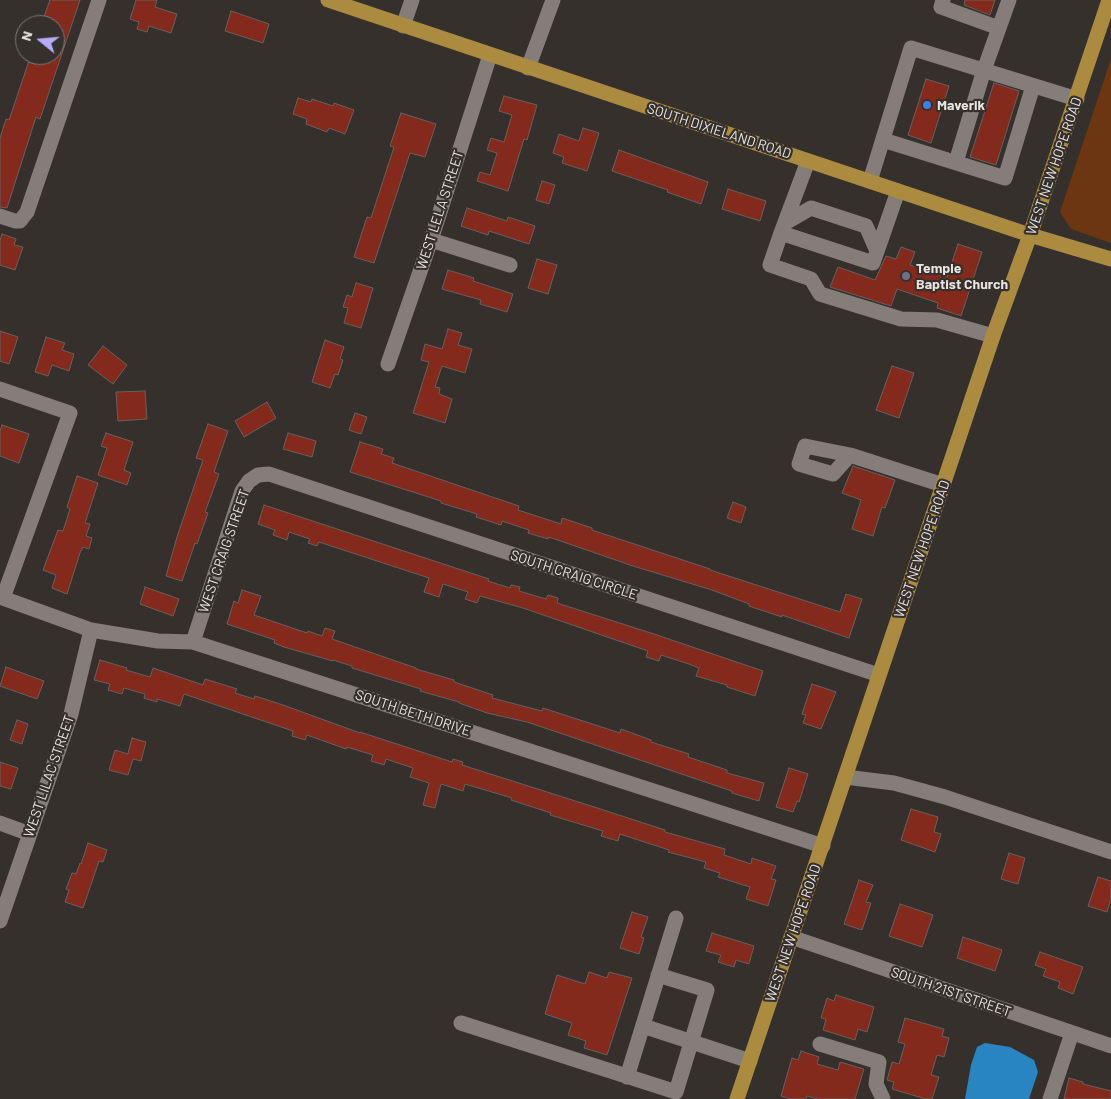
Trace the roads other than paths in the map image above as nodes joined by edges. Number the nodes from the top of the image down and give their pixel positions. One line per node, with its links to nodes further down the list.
1 (99, 0): 20 (street)
2 (328, 0): 8 (main road, SOUTH DIXIELAND ROAD)
3 (412, 0): 8 (street)
4 (552, 0): 11 (street)
5 (943, 0): 9 (street)
6 (1009, 0): 9 (street)
7 (1110, 0): 14 (main road, WEST NEW HOPE ROAD)
8 (403, 26): 10 (main road, SOUTH DIXIELAND ROAD)
9 (999, 28): 12 (street)
10 (490, 55): 11 (main road, SOUTH DIXIELAND ROAD); 23 (street, WEST LELA STREET)
11 (528, 68): 16 (main road, SOUTH DIXIELAND ROAD)
12 (984, 70): 13 (street); 15 (street); 17 (street)
13 (1034, 86): 14 (street); 17 (street)
14 (1077, 99): 22 (main road, WEST NEW HOPE ROAD)
15 (882, 140): 17 (street); 18 (street)
16 (808, 161): 18 (main road, SOUTH DIXIELAND ROAD); 21 (street)
17 (956, 162)
18 (870, 181): 19 (main road, SOUTH DIXIELAND ROAD)
19 (898, 191): 22 (main road, SOUTH DIXIELAND ROAD); 24 (street)
20 (0, 216)
21 (783, 228): 24 (street); 24 (street); 27 (street)
22 (1030, 235): 25 (main road, SOUTH DIXIELAND ROAD); 27 (main road, WEST NEW HOPE ROAD)
23 (431, 240): 26 (street); 28 (street, WEST LELA STREET)
24 (877, 252)
25 (1111, 259)
26 (510, 265)
27 (993, 336): 32 (main road, WEST NEW HOPE ROAD)
28 (388, 364)
29 (0, 389): 33 (street)
30 (850, 455): 32 (street)
31 (268, 474): 35 (street, WEST CRAIG STREET); 36 (street, SOUTH CRAIG CIRCLE)
32 (943, 485): 36 (main road, WEST NEW HOPE ROAD)
33 (2, 597): 34 (street, SOUTH BETH DRIVE)
34 (91, 630): 35 (street, SOUTH BETH DRIVE); 39 (street, WEST LILAC STREET)
35 (192, 642): 40 (street, SOUTH BETH DRIVE)
36 (879, 675): 37 (main road, WEST NEW HOPE ROAD)
37 (845, 777): 40 (main road, WEST NEW HOPE ROAD); 41 (street)
38 (0, 823): 39 (street)
39 (30, 834): 43 (street, WEST LILAC STREET)
40 (823, 846): 44 (main road, WEST NEW HOPE ROAD)
41 (1111, 852)
42 (676, 918): 45 (street)
43 (0, 921)
44 (791, 937): 48 (street, SOUTH 21ST STREET); 52 (main road, WEST NEW HOPE ROAD)
45 (658, 974): 47 (street); 49 (street)
46 (461, 1023): 53 (street)
47 (642, 1026): 49 (street); 53 (street)
48 (1072, 1033): 51 (street, SOUTH 21ST STREET); 56 (street)
49 (691, 1042): 52 (street); 53 (street)
50 (820, 1044): 55 (street)
51 (1111, 1046)
52 (750, 1061): 54 (main road, WEST NEW HOPE ROAD)
53 (627, 1077)
54 (737, 1099)
55 (883, 1099)
56 (1050, 1099)

